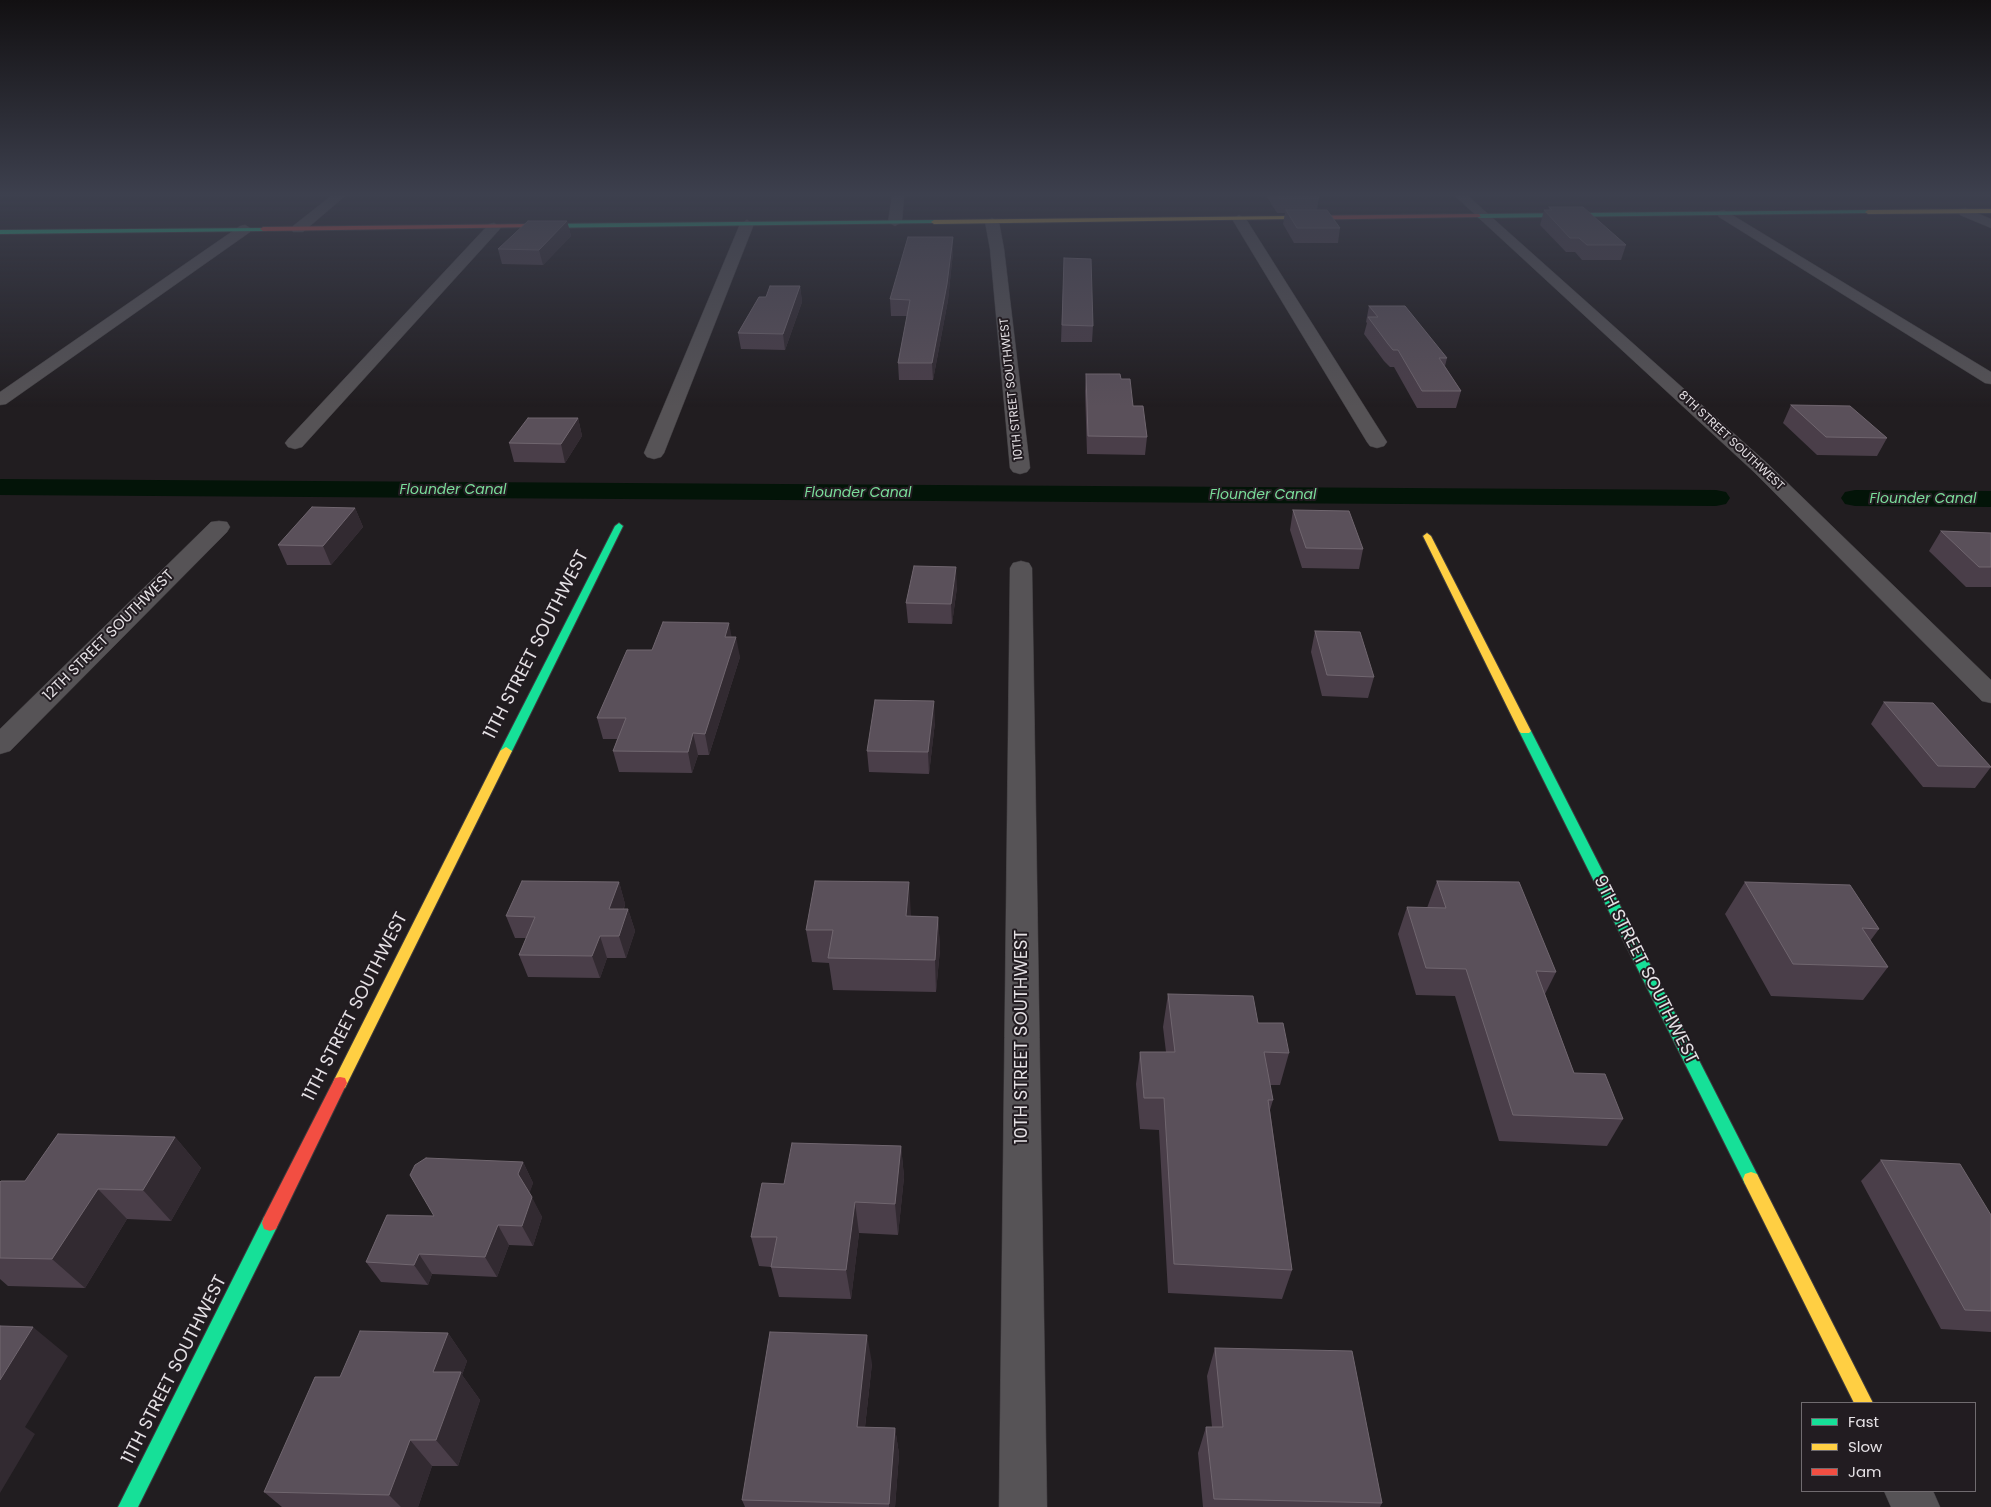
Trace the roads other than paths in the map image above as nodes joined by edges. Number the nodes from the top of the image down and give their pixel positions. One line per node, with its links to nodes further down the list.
1 (192, 266): 9 (street)
2 (458, 266): 11 (street)
3 (730, 266): 12 (street)
4 (999, 266): 13 (street, 10TH STREET SOUTHWEST)
5 (1268, 266): 10 (street)
6 (1540, 266): 18 (street, 8TH STREET SOUTHWEST)
7 (1809, 266): 8 (street)
8 (1991, 379)
9 (0, 400)
10 (1376, 442)
11 (295, 443)
12 (654, 453)
13 (1020, 468)
14 (619, 526): 22 (street, 11TH STREET SOUTHWEST)
15 (219, 527): 19 (street, 12TH STREET SOUTHWEST)
16 (1426, 536): 20 (street, 9TH STREET SOUTHWEST)
17 (1021, 568): 23 (street, 10TH STREET SOUTHWEST)
18 (1991, 695)
19 (0, 744)
20 (1863, 1402)
21 (1908, 1492): 24 (street)
22 (128, 1507)
23 (1022, 1507)
24 (1916, 1507)

